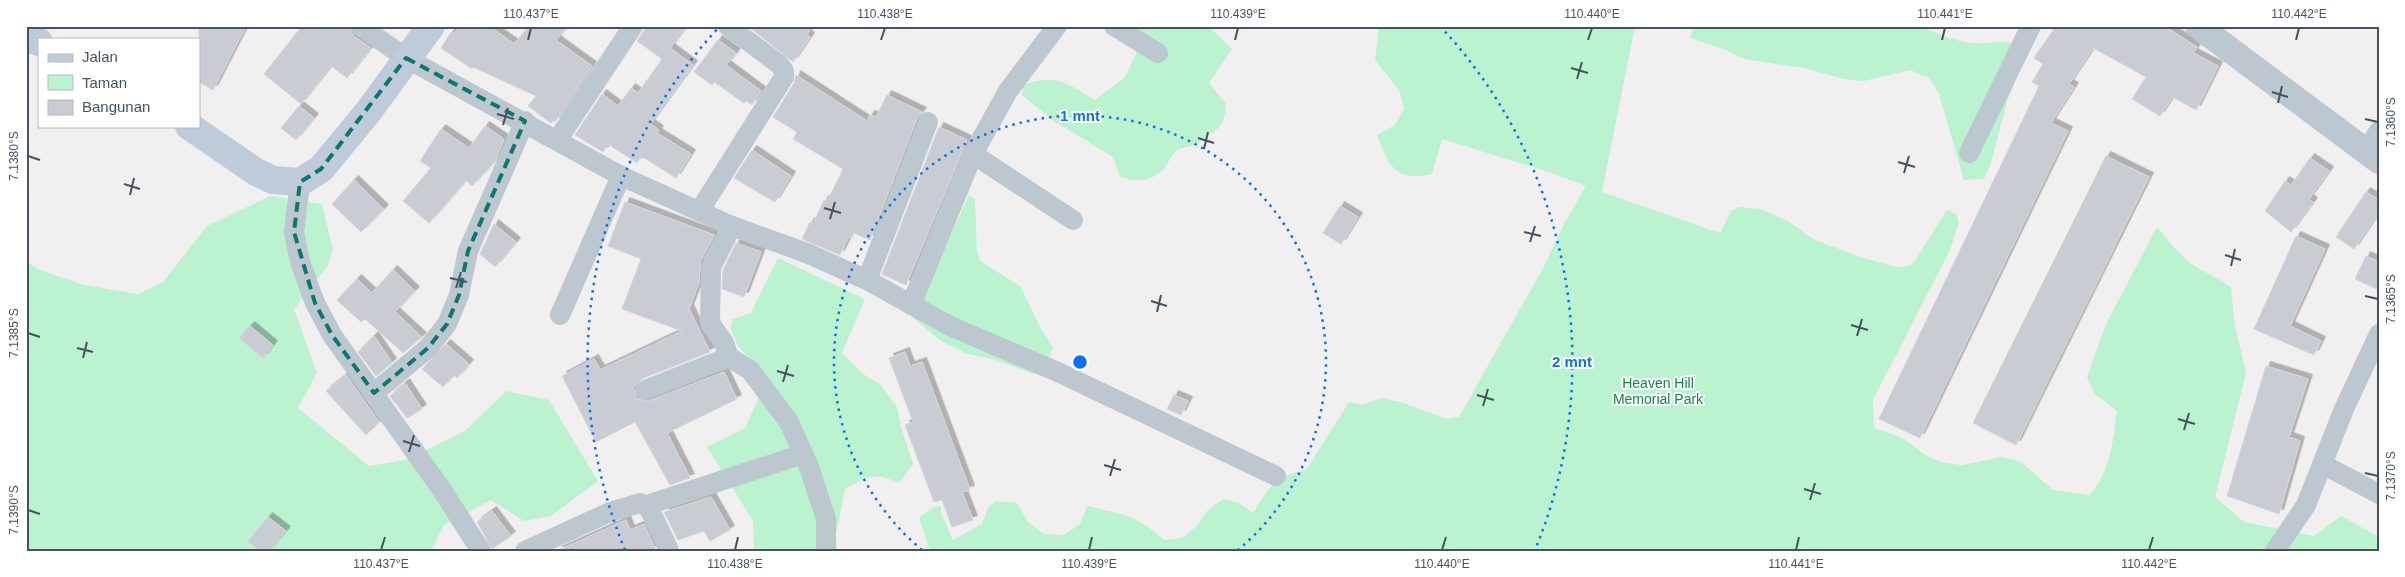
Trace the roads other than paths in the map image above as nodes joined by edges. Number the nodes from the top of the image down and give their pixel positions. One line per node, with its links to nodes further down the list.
1 (360, 26): 12 (street)
2 (431, 26): 12 (main road)
3 (632, 26): 16 (street)
4 (728, 26): 22 (street)
5 (1057, 26): 19 (street)
6 (1114, 26): 11 (street)
7 (2031, 26): 18 (street)
8 (2212, 30): 17 (street)
9 (26, 38): 10 (main road)
10 (38, 42)
11 (1158, 52)
12 (406, 58): 13 (street); 21 (main road)
13 (525, 121): 16 (street); 31 (street)
14 (928, 122): 25 (street)
15 (193, 128): 21 (main road)
16 (558, 139): 20 (street)
17 (2374, 148)
18 (1968, 153)
19 (973, 154): 23 (street); 26 (street)
20 (620, 176): 22 (street); 27 (street)
21 (300, 182): 31 (street)
22 (700, 210): 24 (street)
23 (1073, 220)
24 (732, 226): 25 (street); 29 (street)
25 (867, 280): 26 (street)
26 (911, 304): 34 (street)
27 (560, 315)
28 (2379, 334): 33 (street)
29 (729, 357): 30 (street); 32 (street)
30 (645, 390)
31 (374, 392): 39 (street)
32 (803, 454): 36 (street); 41 (street)
33 (2324, 465): 35 (street); 42 (street)
34 (1276, 476)
35 (2379, 494)
36 (647, 505): 37 (street); 38 (street)
37 (552, 545): 40 (street)
38 (668, 548)
39 (481, 551)
40 (525, 551)
41 (826, 551)
42 (2275, 551)

